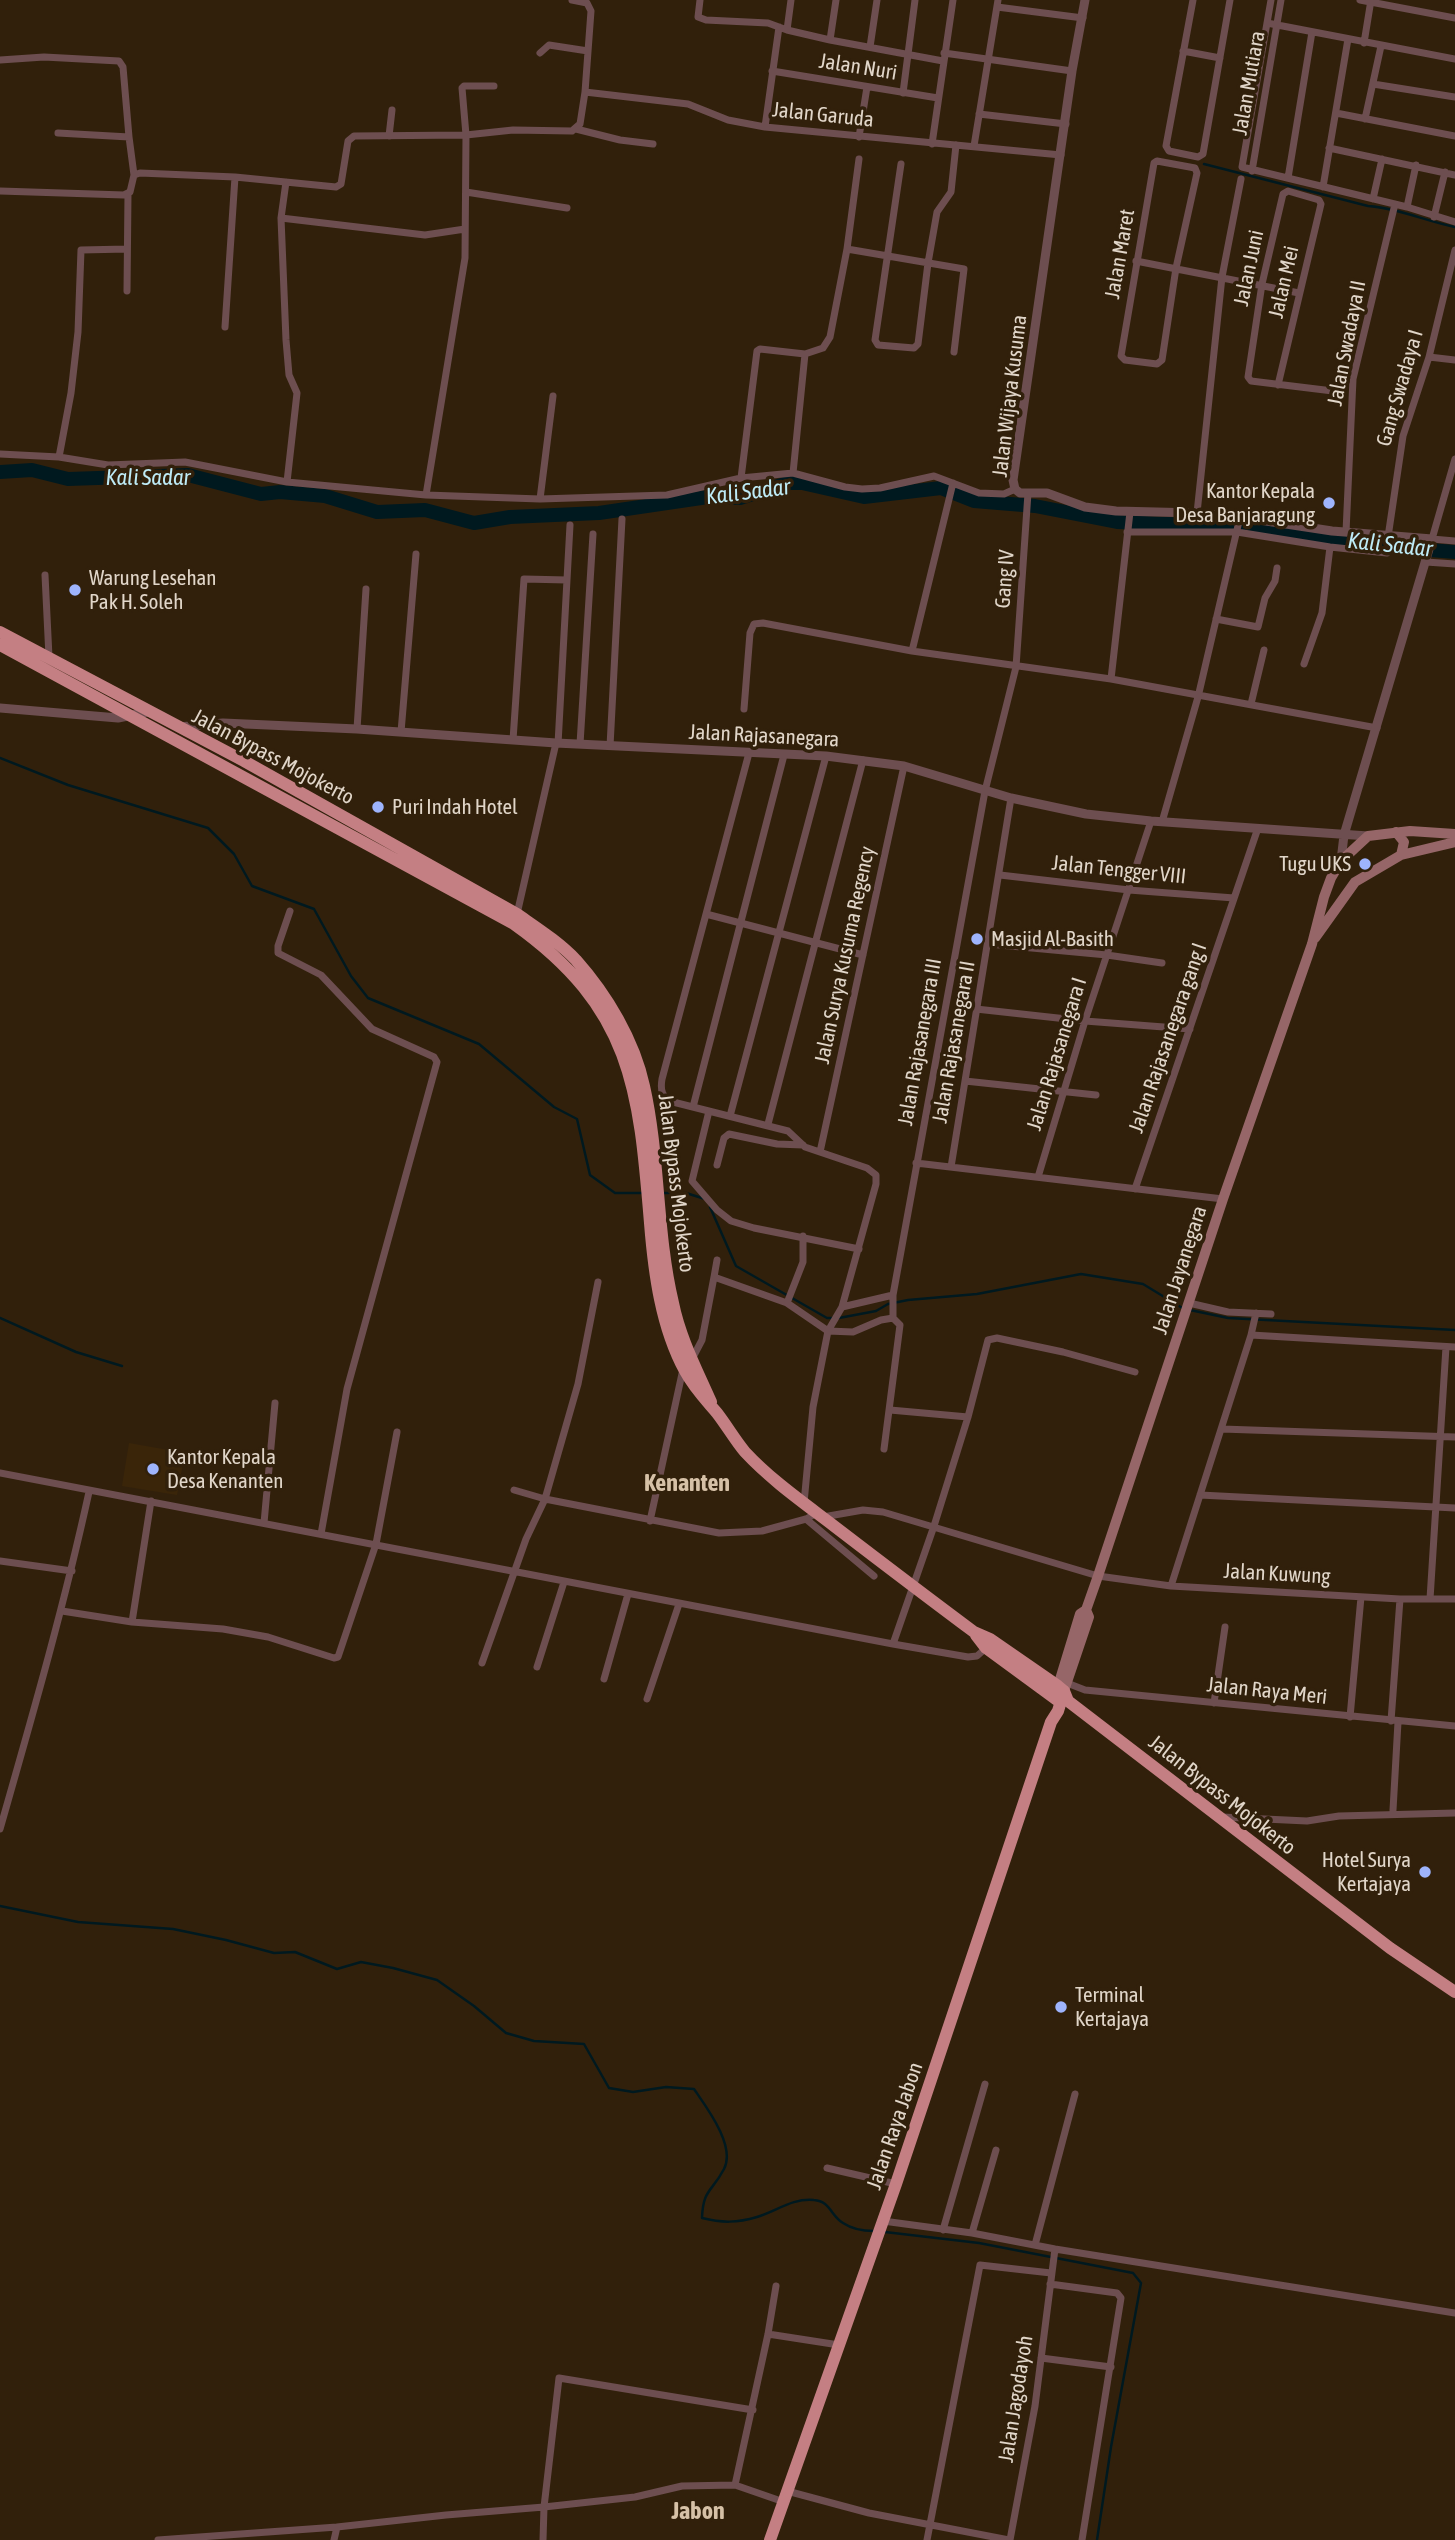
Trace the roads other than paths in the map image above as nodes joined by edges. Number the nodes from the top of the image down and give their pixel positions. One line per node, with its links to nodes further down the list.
1 (572, 0): 27 (street)
2 (700, 0): 20 (street)
3 (791, 0): 20 (street)
4 (836, 0): 23 (street)
5 (877, 0): 26 (street)
6 (915, 0): 30 (street)
7 (953, 0): 31 (street)
8 (1085, 0): 16 (street, Jalan Wijaya Kusuma)
9 (1192, 0): 28 (street)
10 (1230, 0): 32 (street)
11 (1272, 0): 18 (street, Jalan Mutiara)
12 (1281, 0): 19 (street, Jalan Mutiara)
13 (1360, 0): 14 (street)
14 (1371, 1): 17 (street); 24 (street)
15 (997, 4): 16 (street); 35 (street)
16 (1083, 18): 37 (street, Jalan Wijaya Kusuma)
17 (1455, 18)
18 (1267, 23): 19 (street); 68 (street, Jalan Mutiara)
19 (1277, 25): 21 (street); 68 (street, Jalan Mutiara)
20 (783, 29): 23 (street); 36 (street)
21 (1312, 32): 22 (street); 73 (street)
22 (1348, 39): 24 (street); 46 (street)
23 (830, 40): 26 (street)
24 (1364, 43): 25 (street)
25 (1381, 46): 33 (street); 38 (street)
26 (870, 47): 30 (street)
27 (588, 51): 29 (street); 41 (street)
28 (1183, 51): 32 (street); 32 (street)
29 (540, 52)
30 (907, 53): 31 (street); 42 (street)
31 (944, 57): 35 (street); 44 (street)
32 (1220, 58)
33 (1455, 59)
34 (0, 60): 54 (street)
35 (987, 60): 37 (street); 47 (street)
36 (772, 71): 40 (street, Jalan Nuri); 50 (street)
37 (1072, 71): 49 (street, Jalan Wijaya Kusuma)
38 (1373, 84): 43 (street); 48 (street)
39 (494, 86): 53 (street)
40 (867, 87): 42 (street, Jalan Nuri); 57 (street)
41 (585, 92): 50 (street, Jalan Garuda); 51 (street)
42 (902, 93): 44 (street, Jalan Nuri)
43 (1455, 97)
44 (938, 98): 59 (street)
45 (392, 110): 55 (street)
46 (1336, 113): 48 (street); 62 (street)
47 (979, 114): 49 (street); 61 (street)
48 (1365, 119): 56 (street)
49 (1066, 124): 63 (street, Jalan Wijaya Kusuma)
50 (765, 127): 57 (street, Jalan Garuda)
51 (576, 129): 53 (street); 58 (street)
52 (58, 132): 54 (street)
53 (466, 135): 55 (street); 78 (street)
54 (129, 136): 71 (street)
55 (390, 136): 75 (street)
56 (1455, 136)
57 (859, 137): 59 (street, Jalan Garuda)
58 (653, 144)
59 (932, 144): 60 (street, Jalan Garuda)
60 (956, 145): 61 (street, Jalan Garuda); 94 (street)
61 (974, 146): 63 (street, Jalan Garuda)
62 (1329, 148): 65 (street); 76 (street)
63 (1061, 155): 116 (street, Jalan Wijaya Kusuma)
64 (859, 159): 90 (street)
65 (1382, 159): 67 (street); 81 (street)
66 (901, 164): 92 (street)
67 (1416, 165): 69 (street); 83 (street)
68 (1252, 171): 73 (street)
69 (1445, 172): 70 (street); 85 (street)
70 (1455, 174)
71 (134, 175): 72 (street); 79 (street)
72 (235, 177): 75 (street); 101 (street)
73 (1287, 178): 76 (street)
74 (1241, 179): 97 (street)
75 (286, 182): 86 (street)
76 (1323, 187): 81 (street)
77 (0, 191): 79 (street)
78 (466, 192): 84 (street); 88 (street)
79 (128, 194): 89 (street)
80 (1308, 196): 98 (street, Jalan Juni); 100 (street, Jalan Mei)
81 (1373, 199): 82 (street)
82 (1395, 207): 83 (street); 125 (street, Jalan Swadaya II)
83 (1407, 207): 85 (street)
84 (567, 208)
85 (1434, 217): 87 (street)
86 (281, 218): 88 (street); 114 (street)
87 (1455, 222)
88 (465, 229): 117 (street)
89 (127, 249): 99 (street); 110 (street)
90 (847, 249): 92 (street); 103 (street)
91 (1455, 250): 96 (street, Gang Swadaya I)
92 (888, 256): 94 (street); 94 (street)
93 (1136, 261): 95 (street); 95 (street, Jalan Maret); 95 (street, Jalan Maret)
94 (928, 263): 102 (street)
95 (1176, 268): 97 (street)
96 (1452, 273): 104 (street, Gang Swadaya I)
97 (1222, 277): 98 (street); 120 (street)
98 (1262, 284): 100 (street); 106 (street, Jalan Juni)
99 (127, 291)
100 (1299, 293): 106 (street, Jalan Mei)
101 (225, 327)
102 (954, 352)
103 (805, 354): 112 (street); 113 (street)
104 (1429, 357): 105 (street); 127 (street, Gang Swadaya I)
105 (1455, 359)
106 (1278, 385): 107 (street)
107 (1341, 392)
108 (553, 396): 118 (street)
109 (0, 454): 110 (street)
110 (59, 457): 114 (street)
111 (1455, 459): 128 (street)
112 (793, 473): 113 (street); 115 (street)
113 (741, 478): 118 (street)
114 (287, 482): 117 (street)
115 (953, 485): 116 (street); 143 (street)
116 (1014, 489): 119 (street, Jalan Wijaya Kusuma)
117 (426, 495): 118 (street)
118 (540, 499)
119 (1027, 501): 122 (street, Jalan Wijaya Kusuma); 146 (street, Gang IV)
120 (1197, 513): 122 (street, Jalan Wijaya Kusuma); 124 (street, Jalan Wijaya Kusuma)
121 (622, 519): 162 (street)
122 (1129, 522): 124 (street); 147 (street)
123 (570, 525): 137 (street)
124 (1238, 525): 125 (street, Jalan Wijaya Kusuma); 130 (street); 139 (street)
125 (1346, 532): 127 (street, Jalan Wijaya Kusuma)
126 (593, 534): 161 (street)
127 (1388, 537): 128 (street, Jalan Wijaya Kusuma)
128 (1432, 541): 129 (street); 133 (street)
129 (1455, 541)
130 (1330, 547): 131 (street); 145 (street)
131 (1387, 553)
132 (416, 554): 158 (street)
133 (1427, 558): 134 (street); 156 (street)
134 (1455, 564)
135 (1277, 568): 139 (street)
136 (46, 575): 144 (street)
137 (567, 580): 159 (street); 160 (street)
138 (366, 589): 155 (street)
139 (1216, 619): 148 (street)
140 (0, 632): 144 (highway, Jalan Bypass Mojokerto)
141 (0, 645): 153 (highway, Jalan Bypass Mojokerto)
142 (1264, 650): 149 (street)
143 (912, 651): 146 (street); 151 (street)
144 (49, 658): 152 (highway, Jalan Bypass Mojokerto)
145 (1304, 664)
146 (1016, 667): 147 (street); 168 (street, Gang IV)
147 (1111, 679): 148 (street)
148 (1198, 697): 149 (street); 171 (street)
149 (1251, 704): 156 (street)
150 (0, 708): 153 (street)
151 (744, 709)
152 (147, 712): 153 (street); 154 (highway, Jalan Bypass Mojokerto)
153 (133, 716): 157 (highway, Jalan Bypass Mojokerto)
154 (175, 727): 155 (street, Jalan Rajasanegara); 157 (street, Jalan Rajasanegara); 186 (highway, Jalan Bypass Mojokerto)
155 (356, 729): 158 (street, Jalan Rajasanegara)
156 (1377, 729): 175 (street)
157 (159, 731): 212 (highway, Jalan Bypass Mojokerto)
158 (401, 732): 159 (street, Jalan Rajasanegara)
159 (513, 740): 160 (street, Jalan Rajasanegara)
160 (557, 743): 161 (street, Jalan Rajasanegara); 186 (street)
161 (580, 744): 162 (street, Jalan Rajasanegara)
162 (610, 746): 163 (street, Jalan Rajasanegara)
163 (748, 753): 164 (street, Jalan Rajasanegara); 187 (street)
164 (784, 755): 165 (street, Jalan Rajasanegara); 188 (street)
165 (826, 756): 166 (street, Jalan Rajasanegara); 189 (street)
166 (863, 760): 167 (street, Jalan Rajasanegara); 190 (street)
167 (904, 766): 168 (street, Jalan Rajasanegara); 193 (street, Jalan Surya Kusuma Regency)
168 (985, 791): 169 (street, Jalan Rajasanegara); 208 (street, Jalan Rajasanegara III)
169 (1011, 798): 170 (street, Jalan Rajasanegara); 180 (street, Jalan Rajasanegara II)
170 (1151, 821): 171 (street, Jalan Rajasanegara); 182 (street, Jalan Rajasanegara I)
171 (1162, 822): 172 (street, Jalan Rajasanegara)
172 (1258, 828): 175 (street, Jalan Rajasanegara); 184 (street, Jalan Rajasanegara gang I)
173 (1396, 832): 174 (main road); 176 (main road); 178 (main road)
174 (1455, 834)
175 (1344, 835): 176 (street, Jalan Rajasanegara); 179 (street)
176 (1368, 836): 179 (main road, Jalan Jayanegara)
177 (1455, 842): 178 (main road, Jalan Jayanegara)
178 (1401, 855): 183 (main road, Jalan Jayanegara)
179 (1341, 861): 181 (main road, Jalan Jayanegara)
180 (1000, 875): 182 (street, Jalan Tengger VIII); 191 (street, Jalan Rajasanegara II)
181 (1331, 878): 183 (main road); 192 (main road, Jalan Jayanegara)
182 (1129, 890): 184 (street, Jalan Tengger VIII); 194 (street, Jalan Rajasanegara I)
183 (1348, 891): 192 (main road, Jalan Jayanegara)
184 (1234, 898): 198 (street, Jalan Rajasanegara gang I)
185 (290, 911): 254 (street)
186 (517, 914): 212 (highway, Jalan Bypass Mojokerto)
187 (706, 914): 188 (street); 202 (street)
188 (741, 922): 189 (street); 202 (street)
189 (778, 932): 190 (street); 204 (street)
190 (816, 941): 193 (street); 205 (street)
191 (989, 944): 194 (street); 196 (street, Jalan Rajasanegara II)
192 (1312, 944): 214 (main road, Jalan Jayanegara)
193 (863, 955): 207 (street, Jalan Surya Kusuma Regency)
194 (1107, 955): 195 (street); 197 (street, Jalan Rajasanegara I)
195 (1162, 963)
196 (976, 1009): 197 (street); 199 (street, Jalan Rajasanegara II)
197 (1084, 1021): 198 (street); 200 (street, Jalan Rajasanegara I)
198 (1190, 1029): 213 (street, Jalan Rajasanegara gang I)
199 (965, 1081): 200 (street); 210 (street, Jalan Rajasanegara II)
200 (1063, 1091): 201 (street); 211 (street, Jalan Rajasanegara I)
201 (1096, 1095)
202 (693, 1107): 203 (street)
203 (709, 1111): 204 (street); 215 (street)
204 (730, 1116): 205 (street)
205 (768, 1124): 206 (street)
206 (803, 1145): 207 (street); 209 (street)
207 (820, 1152): 216 (street)
208 (916, 1163): 210 (street); 220 (street, Jalan Rajasanegara III)
209 (717, 1165)
210 (951, 1167): 211 (street)
211 (1038, 1177): 213 (street)
212 (652, 1178): 231 (highway, Jalan Bypass Mojokerto)
213 (1135, 1189): 214 (street)
214 (1223, 1199): 222 (main road, Jalan Jayanegara)
215 (803, 1236): 216 (street); 221 (street)
216 (859, 1249): 223 (street)
217 (717, 1260): 218 (street)
218 (714, 1277): 221 (street); 231 (street)
219 (598, 1282): 245 (street)
220 (893, 1297): 223 (street); 225 (street, Jalan Rajasanegara III)
221 (788, 1301): 227 (street)
222 (1189, 1305): 226 (street); 260 (main road, Jalan Jayanegara)
223 (842, 1307): 227 (street)
224 (1271, 1314): 226 (street)
225 (893, 1315): 227 (street); 234 (street, Jalan Rajasanegara III)
226 (1256, 1315): 228 (street)
227 (830, 1328): 247 (street)
228 (1252, 1333): 229 (street); 236 (street)
229 (1446, 1347): 230 (street); 238 (street)
230 (1455, 1347)
231 (688, 1364): 247 (highway, Jalan Bypass Mojokerto); 251 (street)
232 (1135, 1372): 235 (street)
233 (275, 1403): 252 (street)
234 (890, 1410): 235 (street); 240 (street)
235 (968, 1417): 253 (street)
236 (1222, 1429): 238 (street); 244 (street)
237 (397, 1432): 255 (street)
238 (1440, 1436): 239 (street); 248 (street)
239 (1455, 1437)
240 (884, 1449)
241 (0, 1473): 243 (street)
242 (514, 1490): 245 (street, Jalan Kuwung)
243 (89, 1492): 246 (street); 257 (street)
244 (1200, 1495): 248 (street); 262 (street)
245 (545, 1499): 251 (street, Jalan Kuwung); 258 (street)
246 (151, 1501): 252 (street); 271 (street)
247 (804, 1503): 250 (highway, Jalan Bypass Mojokerto)
248 (1436, 1507): 249 (street); 267 (street)
249 (1455, 1508)
250 (815, 1516): 251 (street, Jalan Kuwung); 253 (street, Jalan Kuwung); 259 (street); 263 (highway, Jalan Bypass Mojokerto)
251 (650, 1521)
252 (264, 1523): 254 (street)
253 (934, 1527): 260 (street, Jalan Kuwung); 263 (street)
254 (321, 1534): 255 (street)
255 (376, 1544): 258 (street); 271 (street)
256 (0, 1561): 257 (street)
257 (72, 1571): 270 (street)
258 (515, 1573): 261 (street); 276 (street)
259 (874, 1576)
260 (1098, 1577): 262 (street, Jalan Kuwung); 279 (main road, Jalan Jayanegara)
261 (564, 1581): 264 (street); 277 (street)
262 (1171, 1586): 265 (street, Jalan Kuwung)
263 (913, 1587): 273 (highway, Jalan Bypass Mojokerto); 274 (street)
264 (628, 1594): 269 (street); 278 (street)
265 (1361, 1597): 266 (street, Jalan Kuwung); 282 (street)
266 (1400, 1599): 267 (street, Jalan Kuwung); 283 (street)
267 (1430, 1599): 268 (street, Jalan Kuwung)
268 (1455, 1599)
269 (679, 1604): 274 (street); 280 (street)
270 (62, 1611): 271 (street); 288 (street)
271 (132, 1622)
272 (1225, 1627): 281 (street)
273 (974, 1632): 275 (highway, Jalan Bypass Mojokerto); 279 (highway, Jalan Bypass Mojokerto)
274 (893, 1644): 275 (street)
275 (986, 1648): 279 (highway, Jalan Bypass Mojokerto)
276 (482, 1662)
277 (537, 1667)
278 (604, 1679)
279 (1061, 1698): 281 (street, Jalan Raya Meri); 287 (highway, Jalan Bypass Mojokerto); 294 (highway, Jalan Raya Jabon)
280 (647, 1699)
281 (1214, 1703): 282 (street, Jalan Raya Meri)
282 (1350, 1717): 283 (street, Jalan Raya Meri)
283 (1394, 1721): 284 (street, Jalan Raya Meri); 285 (street)
284 (1455, 1726)
285 (1393, 1810)
286 (1455, 1813): 287 (street)
287 (1218, 1817): 289 (highway, Jalan Bypass Mojokerto)
288 (0, 1829)
289 (1455, 1992)
290 (985, 2084): 296 (street)
291 (1074, 2094): 298 (street)
292 (996, 2150): 297 (street)
293 (827, 2168): 294 (street)
294 (896, 2184): 295 (highway, Jalan Raya Jabon)
295 (883, 2222): 296 (street); 305 (highway, Jalan Raya Jabon)
296 (943, 2230): 297 (street)
297 (972, 2233): 298 (street)
298 (1035, 2245): 299 (street)
299 (1055, 2251): 300 (street, Jalan Jagodayoh); 303 (street)
300 (1051, 2273): 301 (street, Jalan Jagodayoh); 312 (street)
301 (1050, 2284): 306 (street, Jalan Jagodayoh); 307 (street)
302 (776, 2286): 304 (street)
303 (1455, 2313)
304 (768, 2334): 305 (street); 308 (street)
305 (839, 2345): 310 (highway, Jalan Raya Jabon)
306 (1041, 2358): 307 (street); 319 (street, Jalan Jagodayoh)
307 (1111, 2367): 320 (street)
308 (753, 2410): 309 (street); 311 (street)
309 (736, 2485): 310 (street); 311 (street)
310 (785, 2497): 312 (street); 317 (highway, Jalan Raya Jabon)
311 (544, 2507): 313 (street); 316 (street)
312 (930, 2526): 318 (street); 319 (street)
313 (337, 2527): 314 (street); 315 (street)
314 (158, 2540)
315 (334, 2540)
316 (543, 2540)
317 (770, 2540)
318 (927, 2540)
319 (1009, 2540)
320 (1082, 2540)

